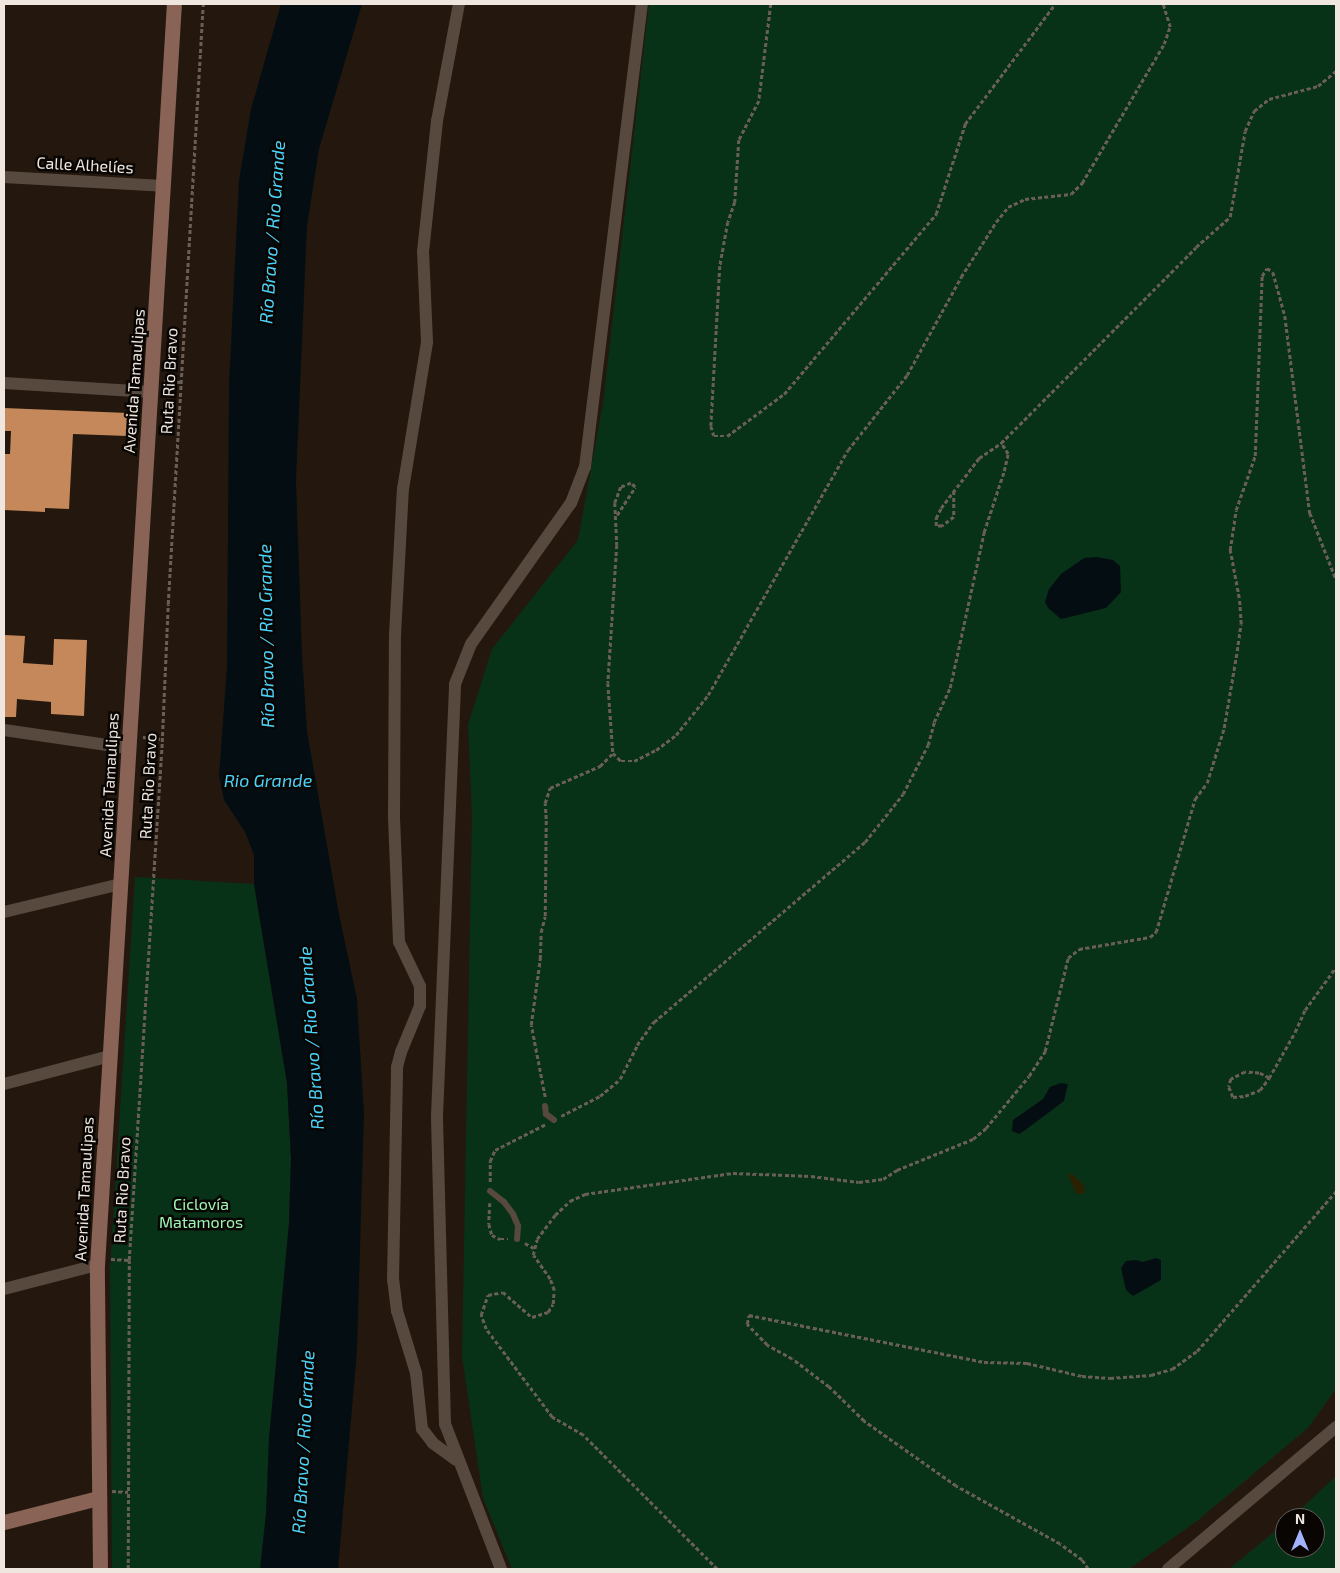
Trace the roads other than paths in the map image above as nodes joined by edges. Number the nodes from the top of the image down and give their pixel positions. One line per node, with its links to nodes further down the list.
1 (174, 4): 5 (street, Avenida Tamaulipas)
2 (460, 4): 21 (street)
3 (642, 4): 21 (street)
4 (4, 176): 5 (street, Calle Alhelíes)
5 (163, 186): 7 (street, Avenida Tamaulipas)
6 (4, 383): 7 (street)
7 (151, 392): 9 (street, Avenida Tamaulipas)
8 (4, 730): 9 (street)
9 (129, 742): 10 (street, Avenida Tamaulipas)
10 (121, 884): 11 (street); 12 (street, Avenida Tamaulipas)
11 (4, 912)
12 (110, 1056): 13 (street); 18 (street, Avenida Tamaulipas)
13 (4, 1084)
14 (545, 1106): 15 (lane)
15 (554, 1120)
16 (490, 1191): 17 (lane)
17 (517, 1239)
18 (97, 1265): 19 (street); 22 (street, Avenida Tamaulipas)
19 (4, 1289)
20 (1336, 1426): 26 (street)
21 (457, 1461): 25 (street)
22 (98, 1498): 23 (street); 24 (street, Avenida Tamaulipas)
23 (4, 1522)
24 (100, 1569)
25 (501, 1569)
26 (1168, 1569)

